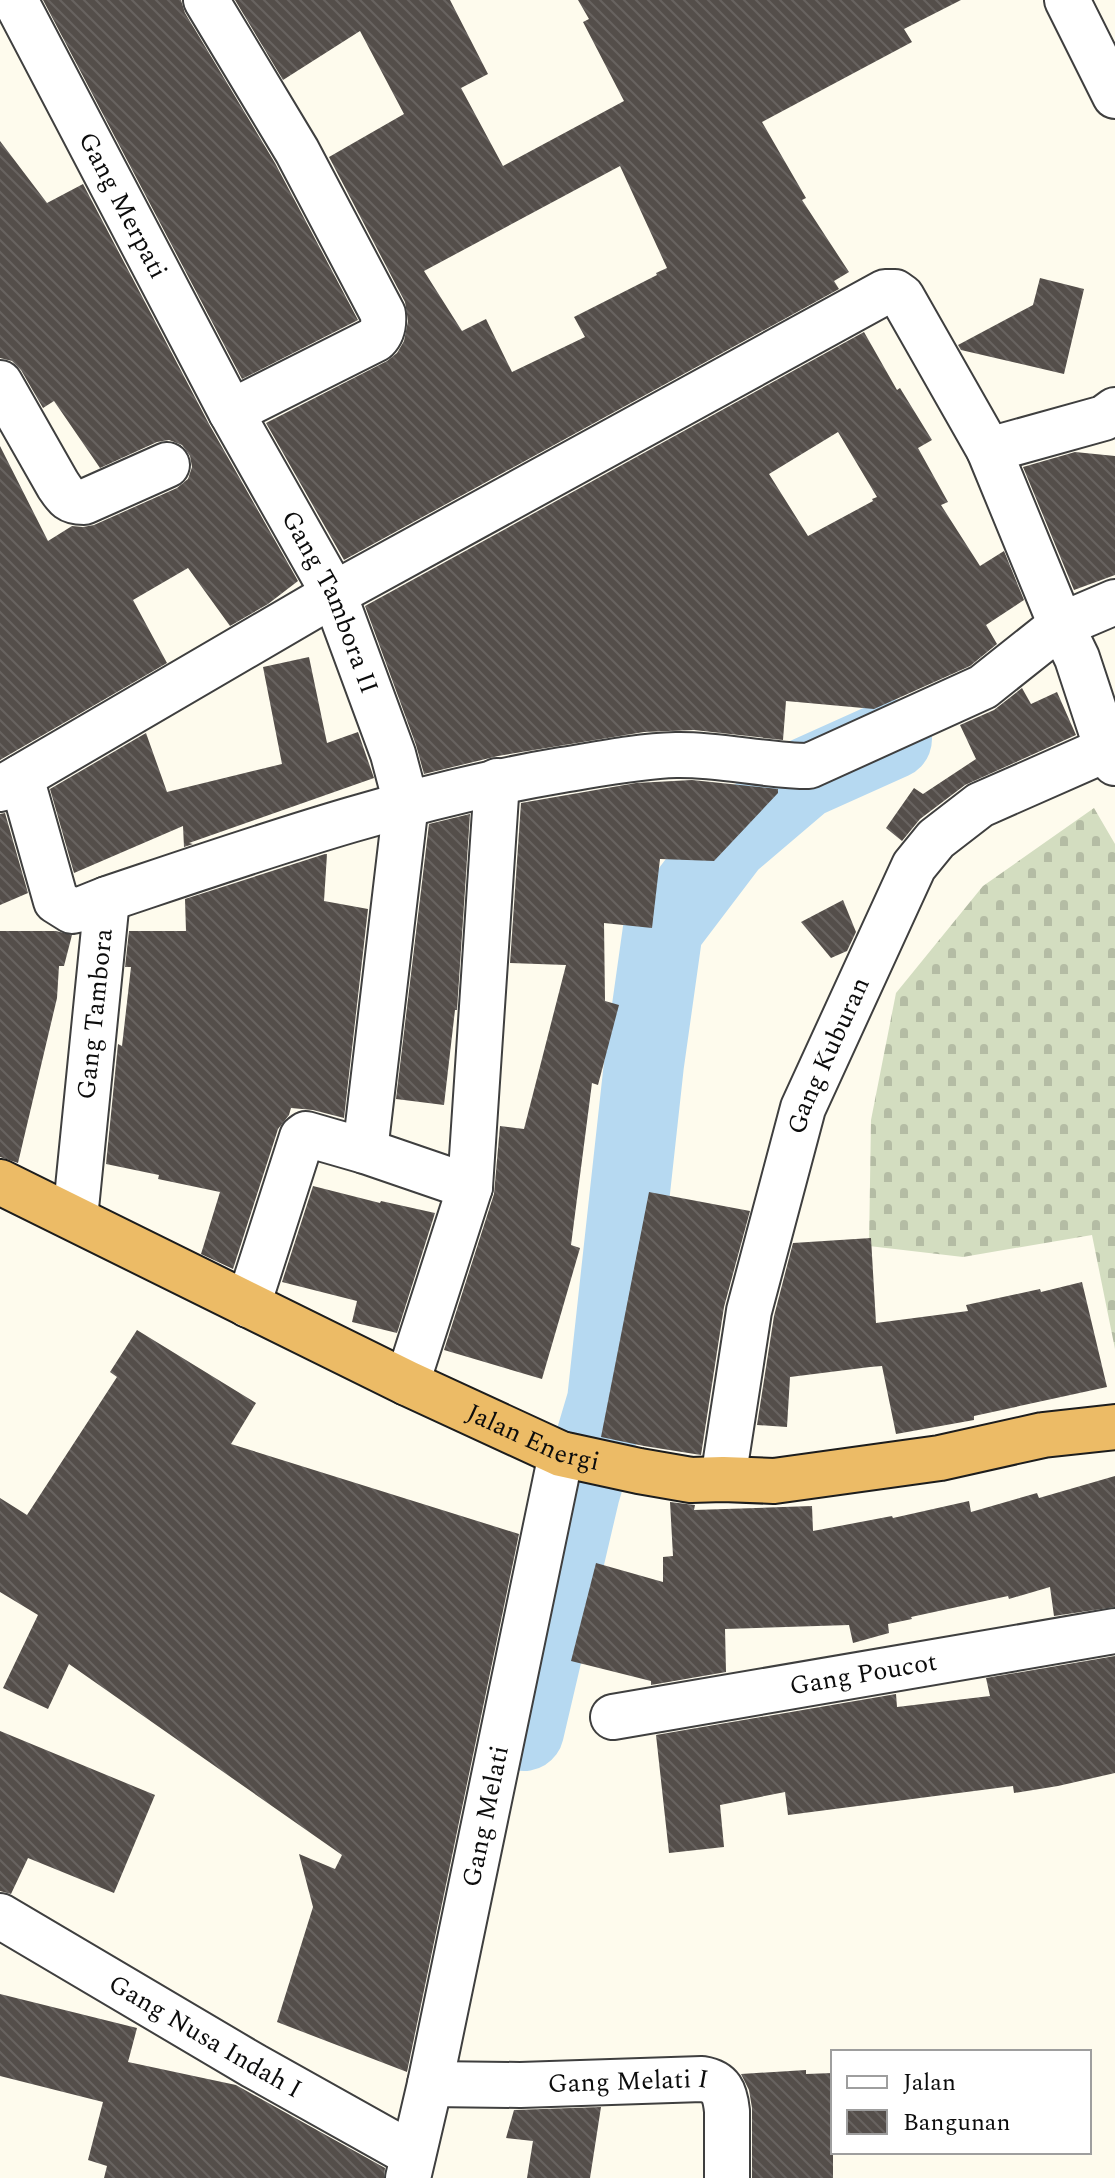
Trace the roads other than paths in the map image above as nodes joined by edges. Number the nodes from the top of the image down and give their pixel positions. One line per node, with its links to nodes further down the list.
1 (15, 0): 7 (street, Gang Merpati)
2 (206, 0): 7 (street)
3 (1067, 0): 4 (street)
4 (1115, 96)
5 (0, 383): 9 (street)
6 (1115, 411): 8 (street)
7 (231, 412): 10 (street, Gang Tambora II)
8 (989, 450): 10 (street); 12 (street)
9 (167, 465)
10 (334, 594): 15 (street); 16 (street, Gang Tambora II)
11 (1115, 602): 12 (street)
12 (1069, 641): 13 (street); 14 (street)
13 (1111, 756): 26 (street, Gang Kuburan)
14 (497, 781): 16 (street); 20 (street)
15 (10, 783): 17 (street, Gang Tambora)
16 (406, 803): 17 (street); 18 (street)
17 (107, 899): 21 (street, Gang Tambora)
18 (365, 1151): 20 (street); 22 (street)
19 (0, 1182): 21 (highway, Jalan Energi)
20 (470, 1187): 23 (street)
21 (75, 1218): 22 (highway, Jalan Energi)
22 (248, 1305): 23 (highway, Jalan Energi)
23 (407, 1383): 25 (highway, Jalan Energi)
24 (1115, 1427): 26 (highway, Jalan Energi)
25 (566, 1455): 26 (highway, Jalan Energi); 30 (street, Gang Melati)
26 (723, 1479)
27 (1115, 1631): 28 (street, Gang Poucot)
28 (613, 1717)
29 (0, 1916): 31 (street, Gang Nusa Indah I)
30 (436, 2084): 31 (street, Gang Melati); 32 (street, Gang Melati I)
31 (410, 2166)
32 (727, 2178)

